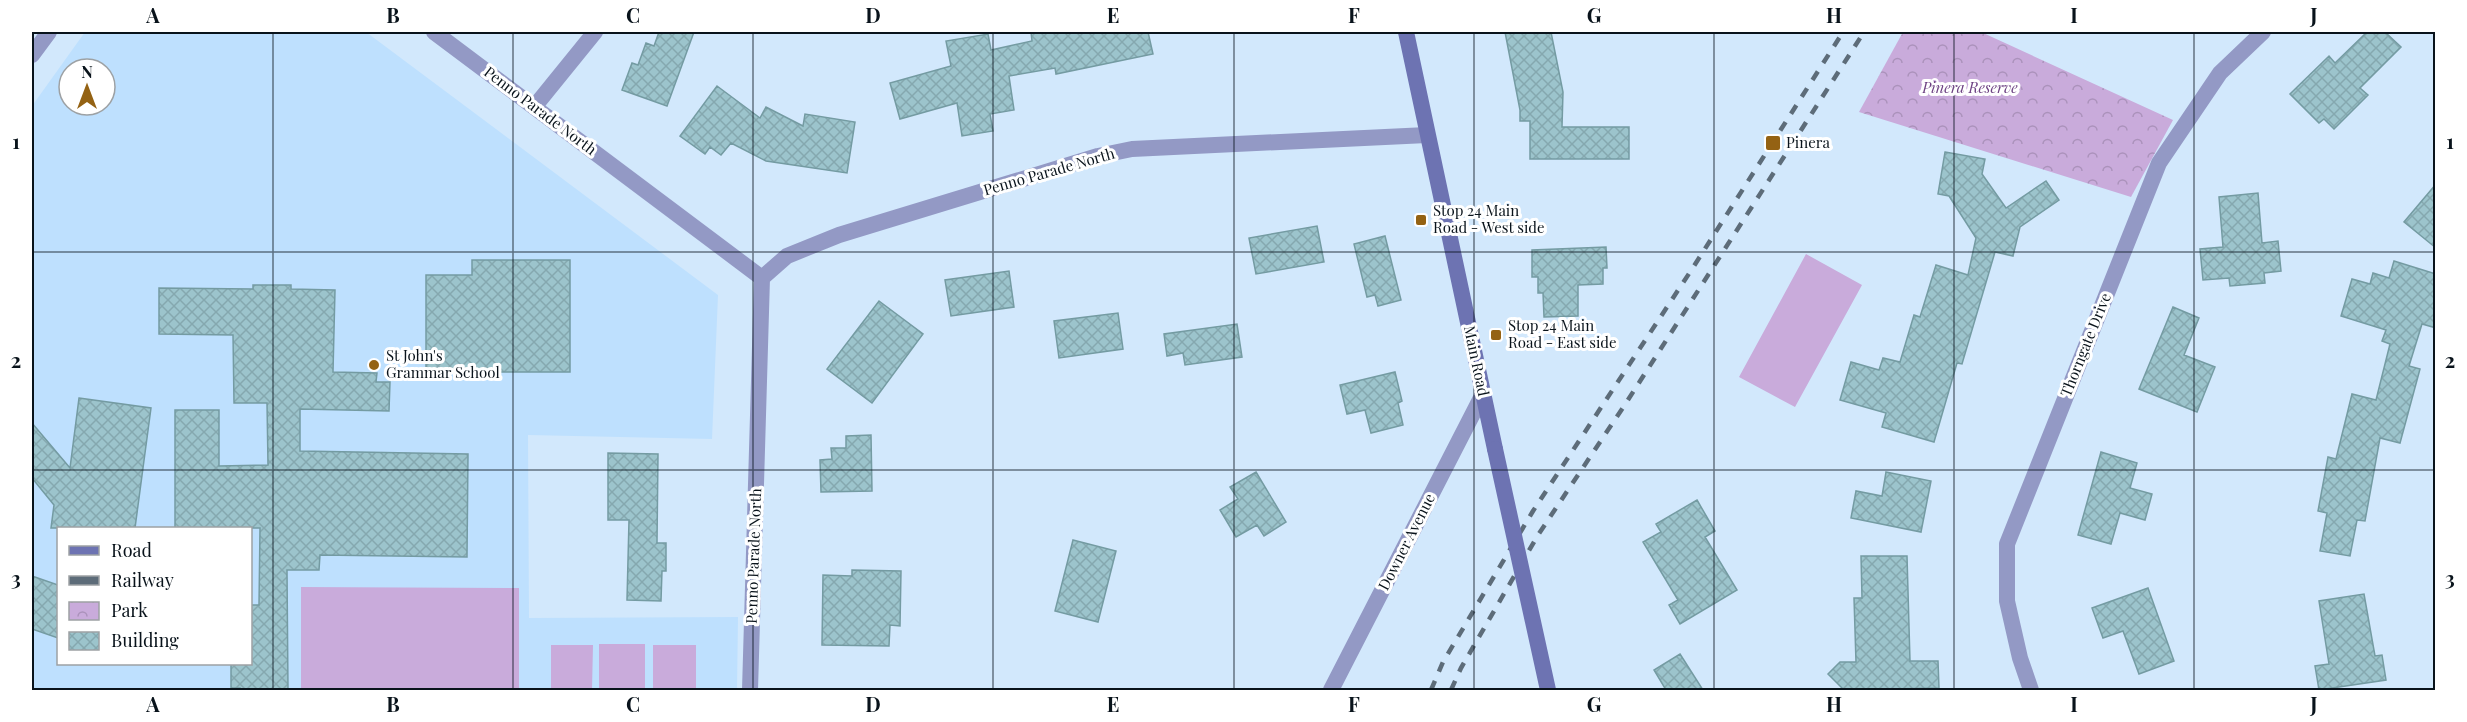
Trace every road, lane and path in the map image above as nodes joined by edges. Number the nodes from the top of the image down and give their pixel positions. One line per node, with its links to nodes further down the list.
1 (49, 32): 6 (street)
2 (434, 32): 7 (street, Penno Parade North)
3 (595, 32): 7 (street)
4 (1406, 32): 8 (main road, Main Road)
5 (2263, 32): 14 (street, Thorngate Drive)
6 (32, 55)
7 (535, 106): 9 (street, Penno Parade North)
8 (1427, 135): 9 (street, Penno Parade North); 10 (main road, Main Road)
9 (762, 278): 11 (street, Penno Parade North)
10 (1483, 394): 12 (street, Downer Avenue); 13 (main road, Main Road, bridge)
11 (750, 690)
12 (1331, 690)
13 (1548, 690)
14 (2031, 690)

